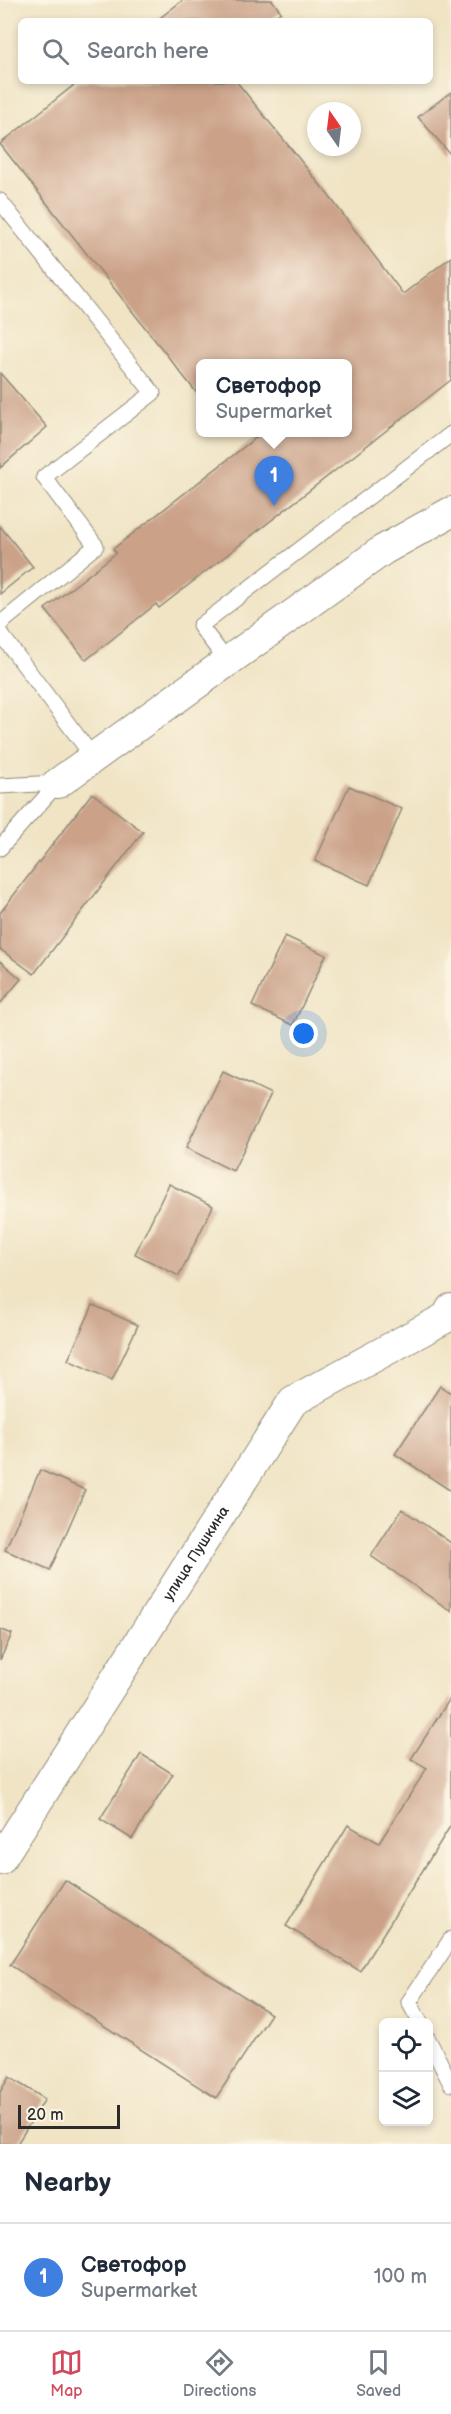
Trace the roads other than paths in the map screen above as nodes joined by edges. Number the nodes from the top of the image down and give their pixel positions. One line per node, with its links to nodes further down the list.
1 (0, 201): 4 (lane)
2 (451, 434): 6 (lane)
3 (451, 512): 6 (street)
4 (0, 624)
5 (0, 633): 7 (lane)
6 (227, 661): 7 (street)
7 (93, 757): 8 (street)
8 (58, 783): 9 (lane); 10 (lane)
9 (0, 786)
10 (0, 848)
11 (451, 1309): 12 (street, улица Пушкина)
12 (0, 1860)
13 (451, 1939): 14 (lane)
14 (418, 2018)
15 (433, 2047): 16 (lane)
16 (451, 2084)

